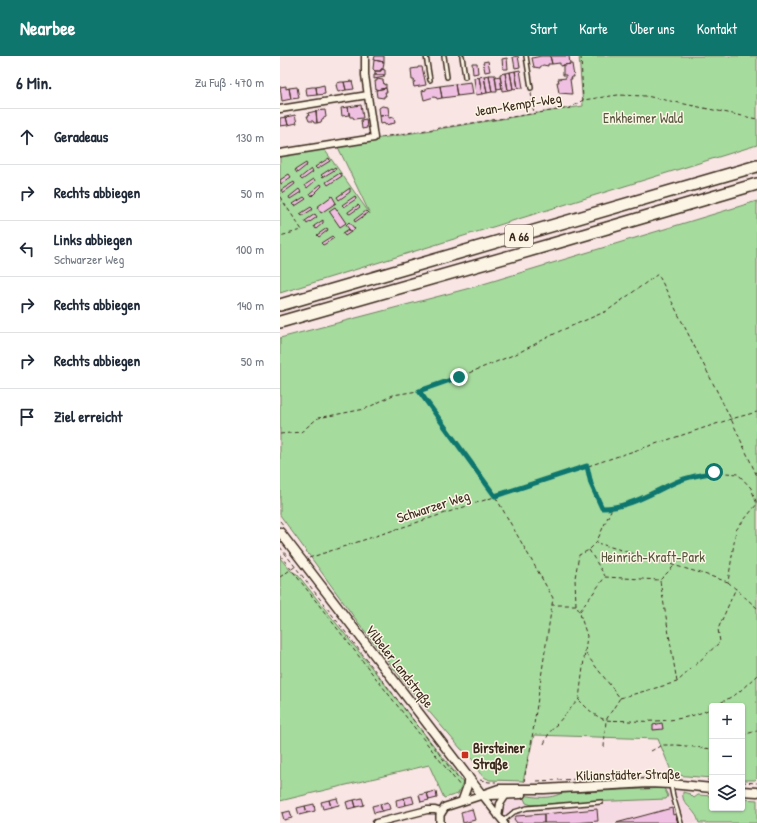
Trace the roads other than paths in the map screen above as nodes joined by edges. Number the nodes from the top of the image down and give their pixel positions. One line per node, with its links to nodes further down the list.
1 (365, 56): 10 (street)
2 (426, 56): 8 (lane)
3 (444, 56): 6 (lane)
4 (462, 56): 7 (lane)
5 (526, 56): 9 (lane)
6 (447, 77)
7 (465, 77)
8 (430, 80)
9 (531, 88)
10 (368, 95): 11 (street); 12 (street)
11 (280, 109)
12 (280, 153)
13 (757, 166): 15 (highway, A 66)
14 (757, 184): 16 (highway, A 66)
15 (280, 305)
16 (280, 322)
17 (280, 532): 18 (main road, Vilbeler Landstraße)
18 (468, 776): 21 (main road); 25 (main road, Vilbeler Landstraße); 27 (street)
19 (671, 784): 20 (main road, Kilianstädter Straße); 22 (main road, Kilianstädter Straße); 33 (lane)
20 (709, 788)
21 (499, 789): 22 (main road, Kilianstädter Straße); 25 (main road)
22 (544, 789): 26 (main road, Kilianstädter Straße)
23 (745, 791): 24 (main road)
24 (757, 792)
25 (482, 795): 26 (main road, Kilianstädter Straße); 27 (street); 30 (street, Vilbeler Landstraße)
26 (506, 795): 30 (street)
27 (462, 801): 29 (street)
28 (601, 802): 30 (lane)
29 (441, 812): 31 (street); 32 (street)
30 (502, 820)
31 (376, 823)
32 (440, 823)
33 (681, 823)

